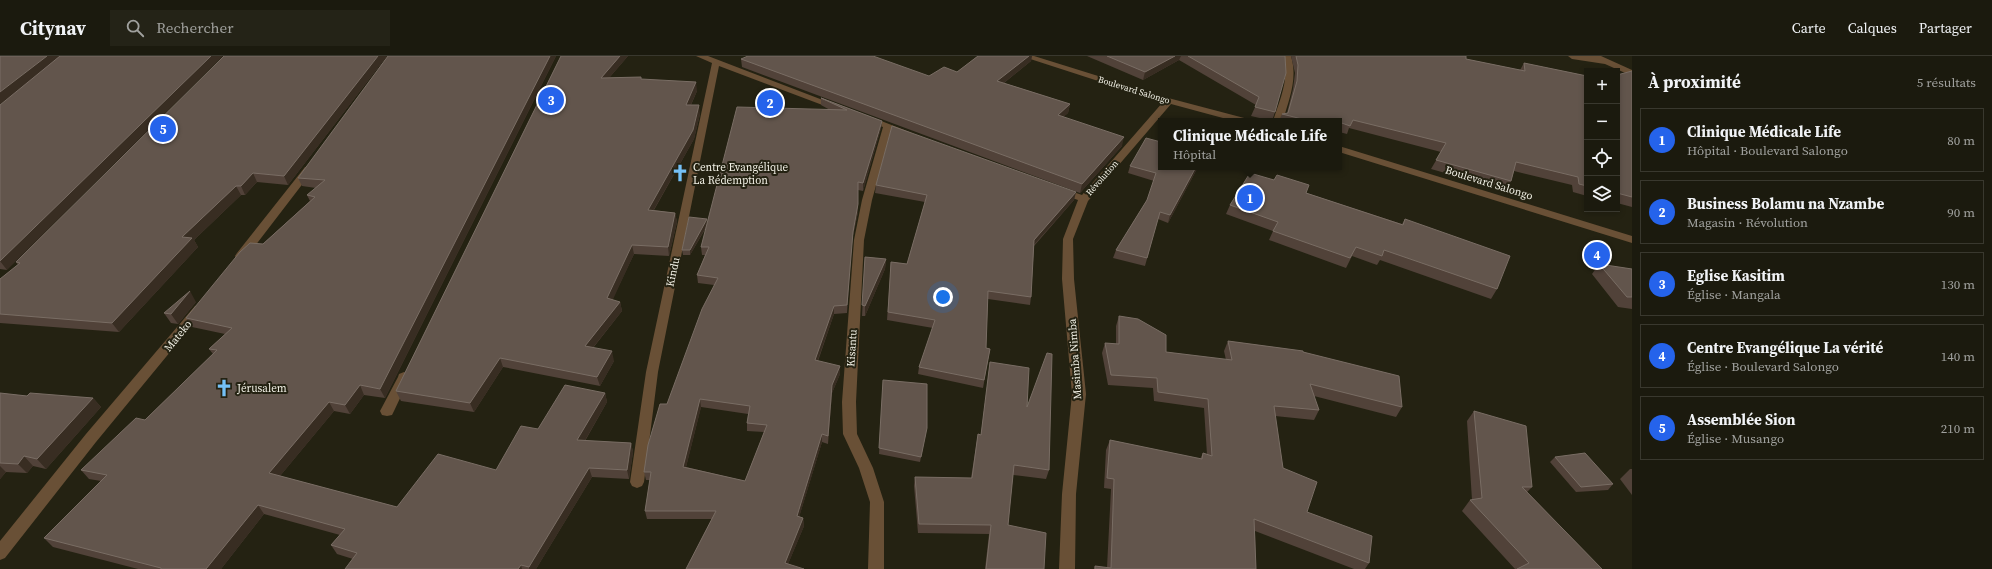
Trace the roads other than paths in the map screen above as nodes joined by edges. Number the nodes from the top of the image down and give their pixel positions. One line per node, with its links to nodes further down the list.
1 (700, 56): 6 (street)
2 (1025, 56): 9 (street, Boulevard Salongo)
3 (1287, 56): 13 (street)
4 (1572, 56): 7 (street)
5 (1594, 56): 7 (street)
6 (716, 62): 10 (street); 25 (street, Kindu)
7 (1612, 64): 8 (street)
8 (1632, 73)
9 (1169, 101): 12 (street, Boulevard Salongo); 19 (street, Révolution)
10 (845, 110)
11 (859, 116): 14 (street)
12 (1234, 118)
13 (1279, 118)
14 (888, 126): 15 (street); 27 (street, Kisantu)
15 (918, 138)
16 (1342, 150): 20 (street, Boulevard Salongo)
17 (318, 158): 21 (street)
18 (1052, 188): 19 (street, Révolution)
19 (1084, 199): 28 (street, Masimba Nimba)
20 (1632, 240)
21 (231, 268)
22 (207, 299): 26 (street, Mateko)
23 (408, 369): 24 (street)
24 (387, 411)
25 (637, 482)
26 (0, 553)
27 (876, 569)
28 (1067, 569)

